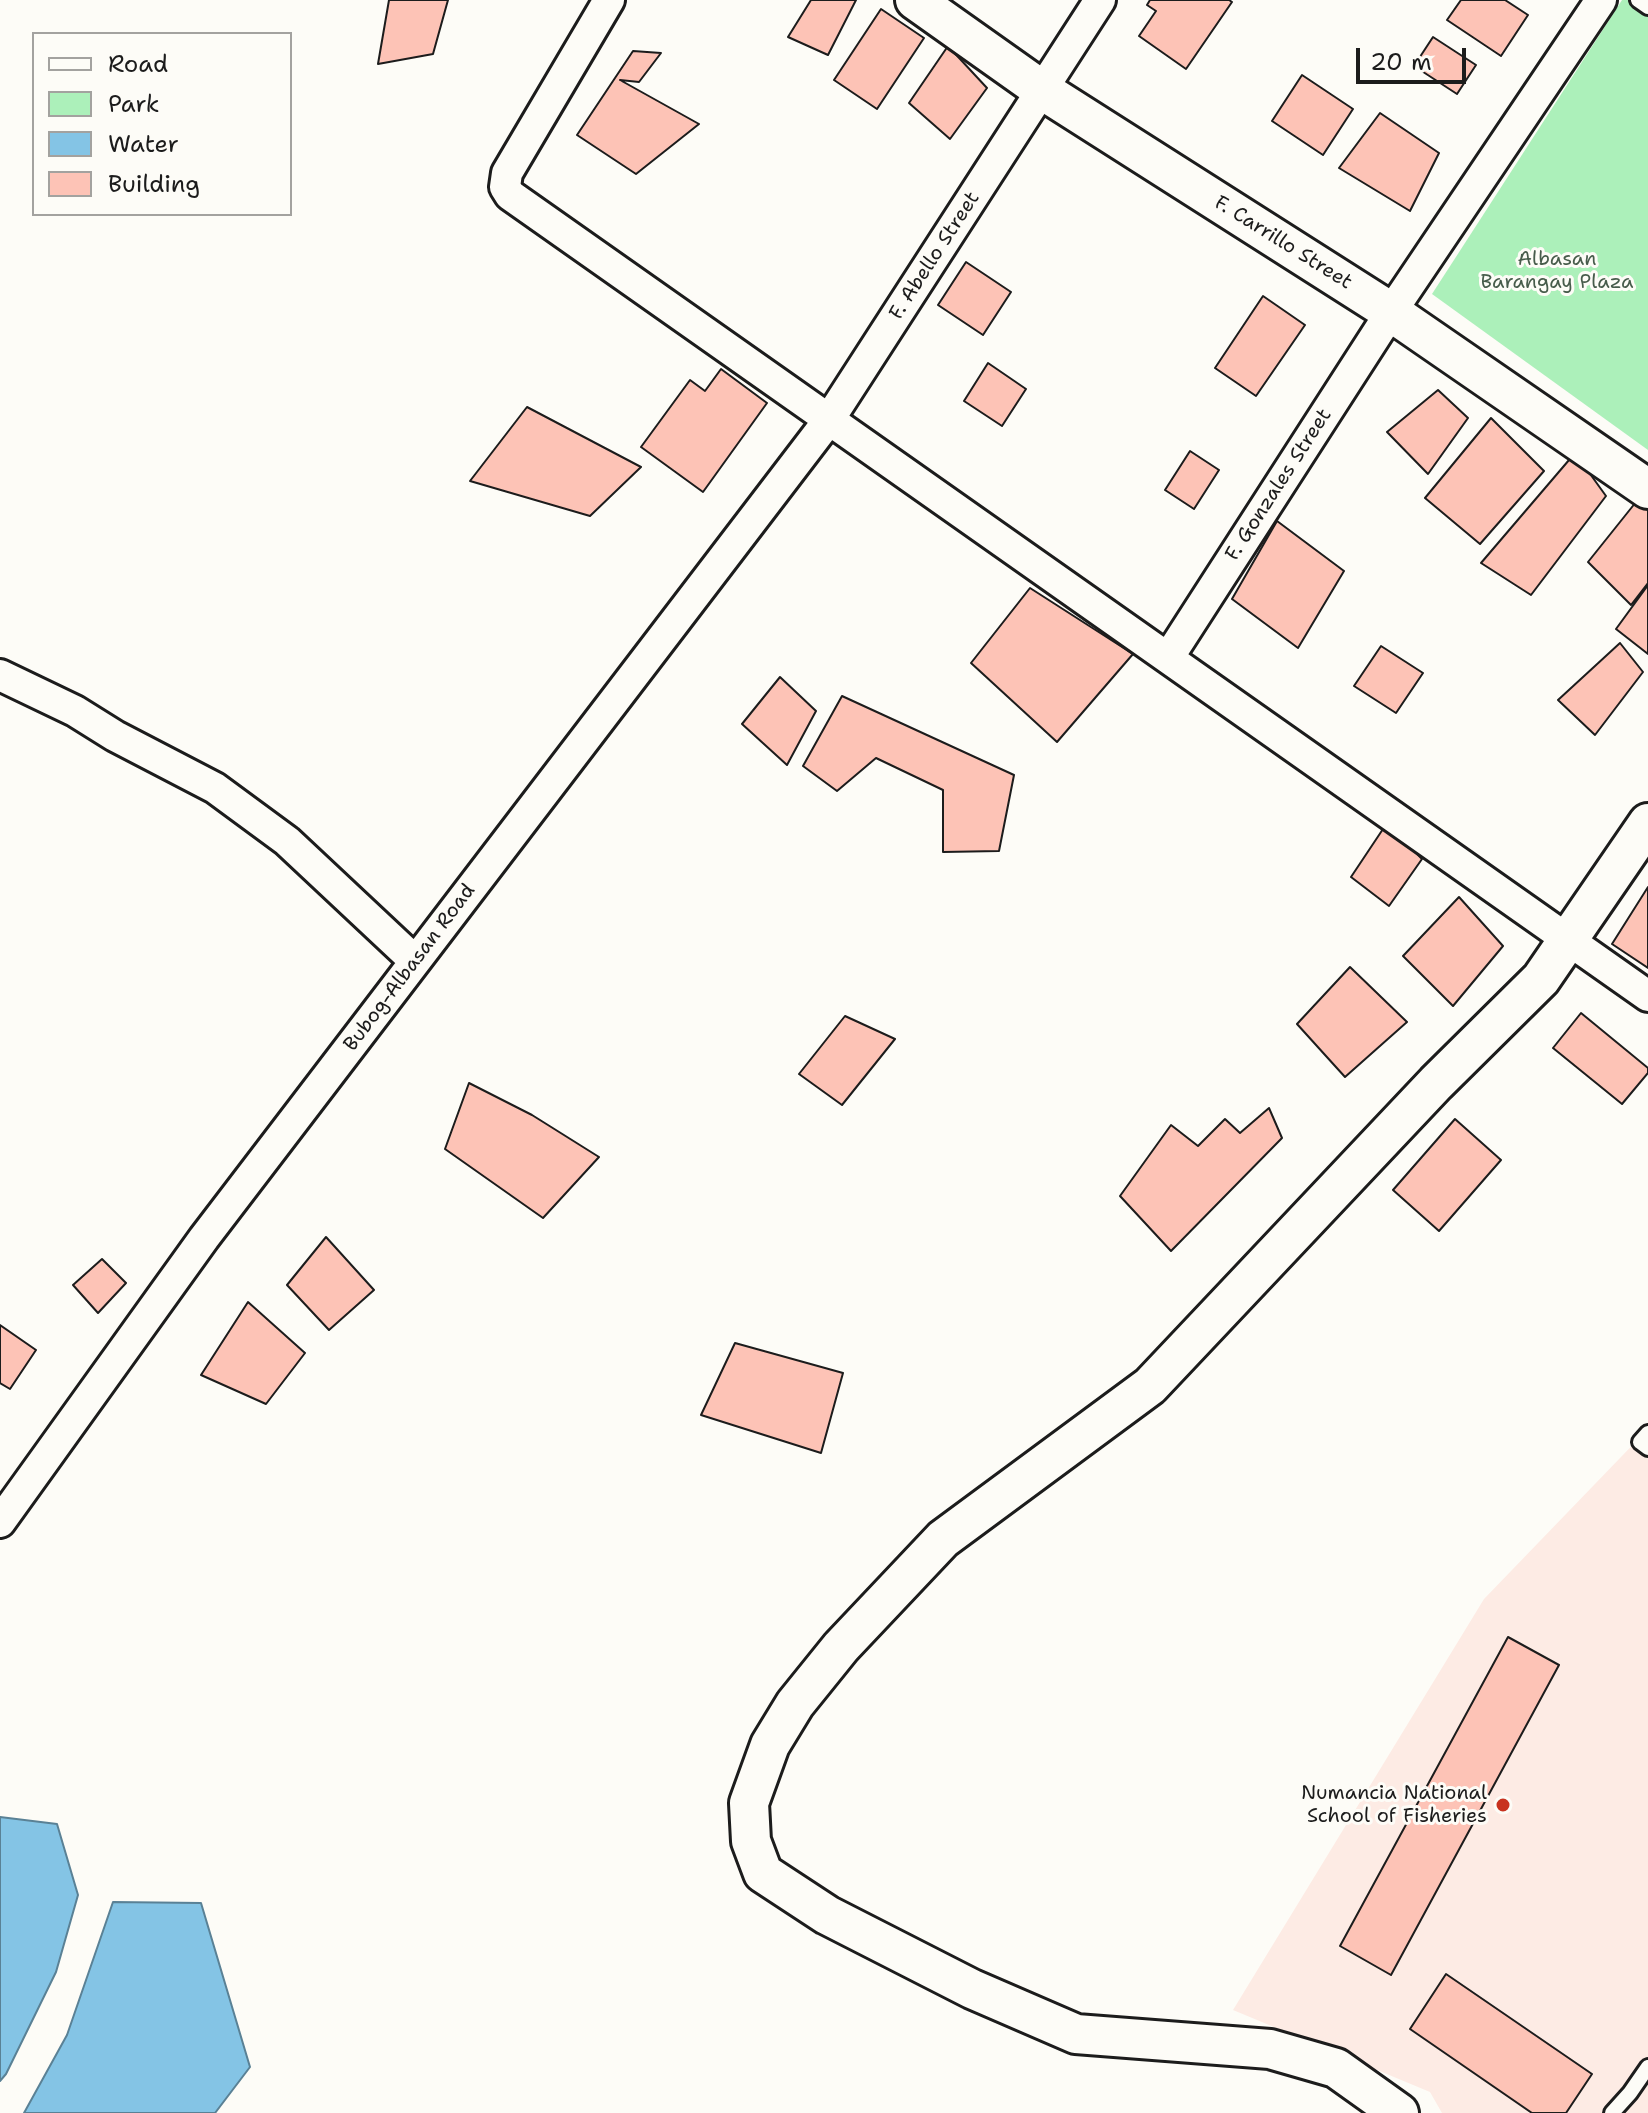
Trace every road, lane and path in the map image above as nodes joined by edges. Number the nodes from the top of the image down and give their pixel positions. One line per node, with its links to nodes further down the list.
1 (609, 0): 9 (street)
2 (915, 0): 7 (street, F. Carrillo Street)
3 (1100, 0): 7 (street, F. Abello Street)
4 (1601, 0): 8 (street, F. Gonzales Street)
5 (1638, 0): 6 (lane)
6 (1648, 7)
7 (1042, 90): 8 (street, F. Carrillo Street); 9 (street, F. Abello Street)
8 (1391, 312): 10 (street, F. Carrillo Street); 11 (street, F. Gonzales Street)
9 (828, 421): 11 (street); 15 (street, Bubog-Albasan Road)
10 (1641, 480)
11 (1168, 658): 14 (street)
12 (0, 675): 15 (street)
13 (1648, 823): 14 (street)
14 (1569, 939): 16 (street); 21 (street)
15 (415, 961): 19 (street, Bubog-Albasan Road)
16 (1648, 996)
17 (1648, 1433): 18 (lane)
18 (1648, 1448)
19 (0, 1522)
20 (1648, 2067): 22 (lane)
21 (1399, 2113)
22 (1612, 2113)

